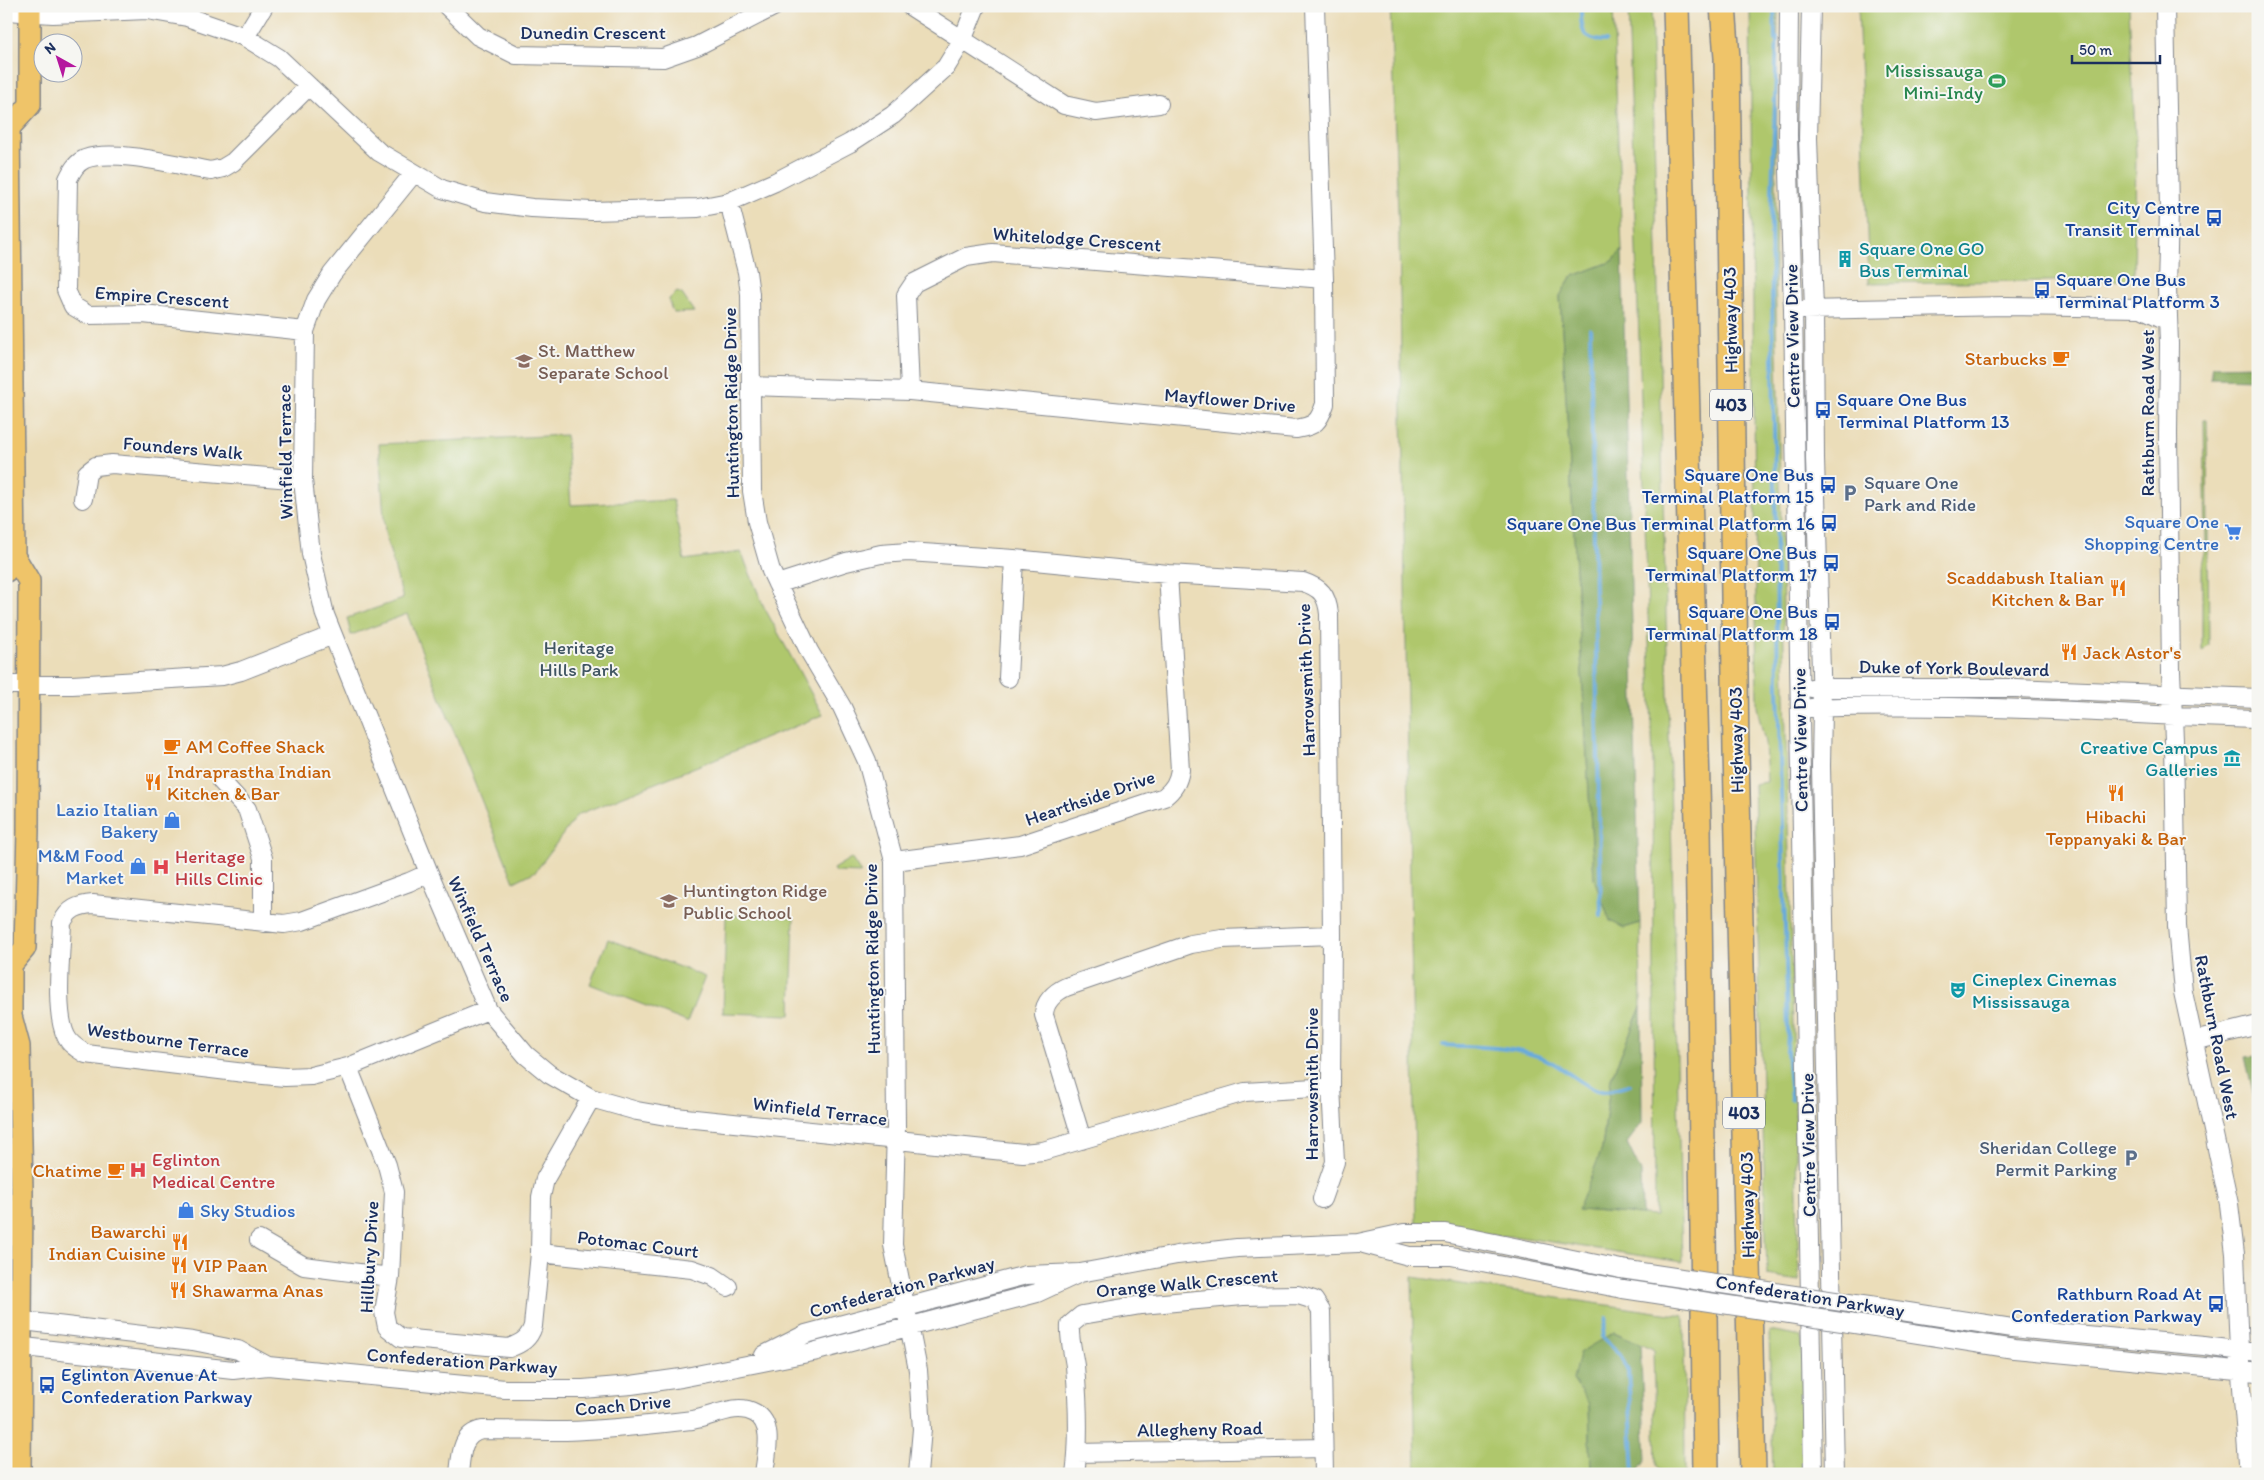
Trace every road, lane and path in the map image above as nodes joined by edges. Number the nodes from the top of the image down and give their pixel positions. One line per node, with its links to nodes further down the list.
1 (264, 6): 15 (street)
2 (447, 6): 3 (street, Dunedin Crescent)
3 (774, 6)
4 (910, 6): 16 (street)
5 (976, 6): 16 (street)
6 (1315, 6): 23 (street, Mayflower Drive)
7 (1723, 6): 17 (highway, Highway 403 / 403)
8 (1737, 6): 17 (highway)
9 (1789, 6): 25 (street, Centre View Drive)
10 (1811, 6): 24 (street, Centre View Drive)
11 (2165, 6): 26 (street, Rathburn Road West)
12 (1675, 8): 87 (highway, 403)
13 (30, 9): 14 (street); 15 (street); 20 (main road)
14 (6, 11)
15 (245, 37): 18 (street)
16 (962, 41): 19 (street); 22 (street)
17 (1726, 58): 88 (highway, Highway 403 / 403)
18 (309, 86): 21 (street); 27 (street, Empire Crescent)
19 (1159, 104)
20 (8, 124): 33 (main road)
21 (413, 174): 22 (street); 27 (street, Winfield Terrace)
22 (729, 202): 28 (street, Huntington Ridge Drive)
23 (1324, 279): 29 (street, Whitelodge Crescent); 29 (street, Mayflower Drive)
24 (1814, 309): 25 (street); 26 (street); 41 (street, Centre View Drive)
25 (1793, 310): 40 (street, Centre View Drive)
26 (2168, 321): 42 (street, Rathburn Road West)
27 (305, 331): 30 (street, Winfield Terrace)
28 (751, 386): 29 (street, Mayflower Drive); 35 (street, Huntington Ridge Drive)
29 (910, 391)
30 (302, 480): 31 (street, Founders Walk); 36 (street, Winfield Terrace)
31 (84, 498)
32 (1014, 559): 34 (street, Harrowsmith Drive); 35 (street, Harrowsmith Drive); 37 (street)
33 (10, 564): 39 (main road)
34 (1168, 574): 49 (street, Hearthside Drive); 52 (street, Harrowsmith Drive)
35 (777, 584): 49 (street, Huntington Ridge Drive)
36 (332, 635): 39 (street); 50 (street, Winfield Terrace)
37 (1008, 678)
38 (6, 685): 39 (street)
39 (28, 685): 53 (main road)
40 (1799, 688): 41 (street, Duke of York Boulevard); 45 (street, Centre View Drive)
41 (1821, 688): 42 (street, Duke of York Boulevard); 44 (street, Centre View Drive)
42 (2172, 696): 43 (street, Duke of York Boulevard); 46 (street, Rathburn Road West)
43 (2258, 698)
44 (1822, 708): 45 (street, Duke of York Boulevard); 46 (street, Duke of York Boulevard); 90 (street, Centre View Drive)
45 (1800, 709): 89 (street, Centre View Drive)
46 (2173, 716): 47 (street, Duke of York Boulevard); 57 (street, Rathburn Road West)
47 (2258, 719)
48 (222, 782): 51 (street)
49 (894, 861): 62 (street, Huntington Ridge Drive)
50 (429, 873): 51 (street, Westbourne Terrace); 54 (street, Winfield Terrace)
51 (264, 923): 58 (street, Westbourne Terrace)
52 (1332, 935): 59 (street, Harrowsmith Drive); 61 (street)
53 (8, 961): 55 (main road)
54 (488, 1010): 58 (street, Westbourne Terrace); 60 (street, Winfield Terrace)
55 (9, 1024): 71 (main road)
56 (2258, 1025): 57 (street)
57 (2194, 1042): 74 (street, Rathburn Road West)
58 (348, 1067): 68 (street, Hillbury Drive)
59 (1331, 1087): 61 (street, Winfield Terrace); 63 (street, Harrowsmith Drive)
60 (590, 1098): 62 (street, Winfield Terrace); 66 (street, Hillbury Drive)
61 (1082, 1140): 62 (street, Winfield Terrace)
62 (895, 1141): 70 (street, Huntington Ridge Drive)
63 (1322, 1199)
64 (259, 1240): 68 (street)
65 (1358, 1243): 67 (street, Confederation Parkway); 74 (street, Confederation Parkway, bridge); 78 (street, Confederation Parkway, bridge)
66 (540, 1254): 68 (street, Hillbury Drive); 69 (street, Potomac Court)
67 (1080, 1274): 70 (street, Confederation Parkway); 72 (street, Confederation Parkway)
68 (390, 1277)
69 (728, 1287)
70 (905, 1307): 72 (street, Huntington Ridge Drive); 77 (street, Confederation Parkway)
71 (14, 1320): 73 (main road); 76 (street, Confederation Parkway)
72 (909, 1327): 77 (street, Confederation Parkway); 84 (street, Huntington Ridge Drive)
73 (13, 1346): 76 (street, Confederation Parkway); 81 (main road)
74 (2239, 1350): 75 (street, Confederation Parkway); 78 (street, Rathburn Road West)
75 (2258, 1353)
76 (268, 1366): 77 (street, Confederation Parkway)
77 (741, 1366)
78 (2249, 1371): 91 (street, Rathburn Road West)
79 (1324, 1448): 80 (street, Allegheny Road); 80 (street, Orange Walk Crescent); 86 (street, Orange Walk Crescent)
80 (1077, 1453): 85 (street, Orange Walk Crescent)
81 (20, 1474)
82 (459, 1474): 83 (street, Coach Drive)
83 (764, 1474)
84 (918, 1474)
85 (1075, 1474)
86 (1324, 1474)
87 (1706, 1474)
88 (1753, 1474)
89 (1813, 1474)
90 (1834, 1474)
91 (2249, 1474)

